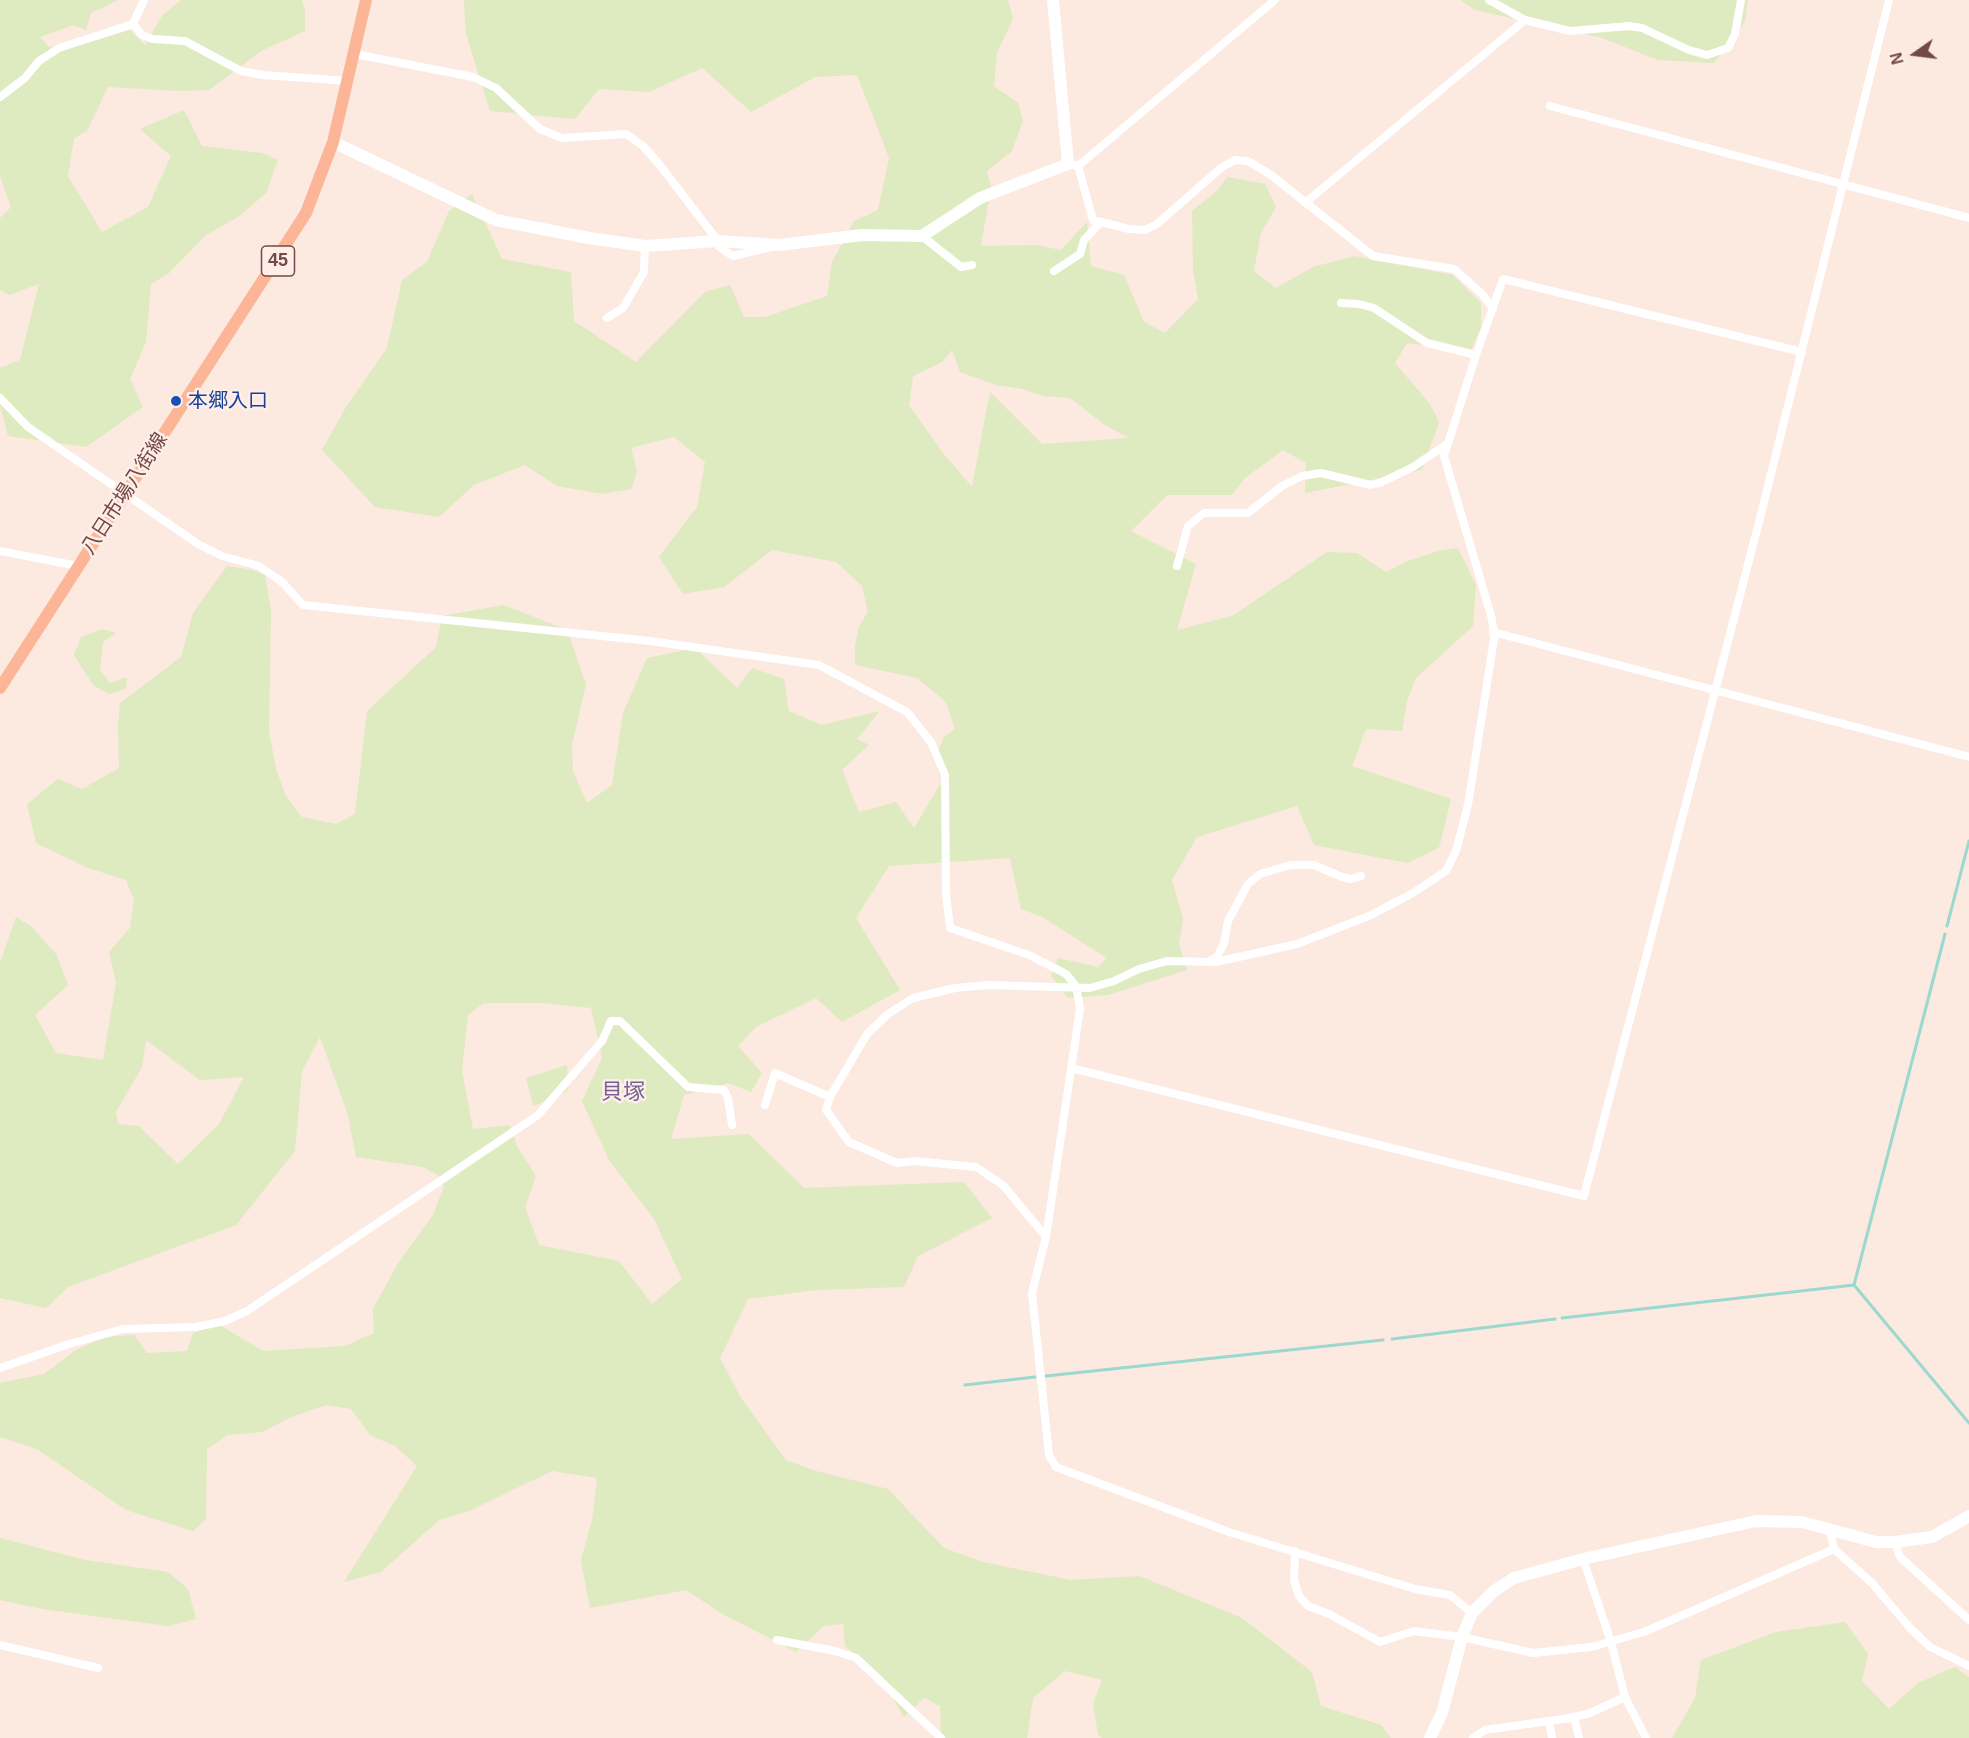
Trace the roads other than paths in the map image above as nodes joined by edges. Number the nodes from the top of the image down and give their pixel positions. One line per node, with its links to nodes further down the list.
1 (144, 0): 9 (street)
2 (366, 0): 10 (main road, 八日市場八街線 / 45)
3 (1053, 0): 15 (street)
4 (1275, 0): 15 (street)
5 (1489, 0): 8 (street)
6 (1741, 0): 8 (street)
7 (1889, 0): 16 (street)
8 (1525, 20): 17 (street)
9 (133, 24): 11 (street); 12 (street)
10 (355, 54): 11 (main road, 八日市場八街線 / 45); 21 (street)
11 (349, 81): 14 (main road, 八日市場八街線 / 45)
12 (0, 97)
13 (1550, 106): 16 (street)
14 (333, 142): 22 (street); 32 (main road, 八日市場八街線 / 45)
15 (1073, 165): 19 (street); 20 (street)
16 (1844, 184): 18 (street); 28 (street)
17 (1305, 203): 19 (street); 26 (street)
18 (1969, 218)
19 (1100, 223): 24 (street)
20 (922, 236): 21 (street); 23 (street)
21 (718, 241): 22 (street)
22 (645, 246): 27 (street)
23 (972, 265)
24 (1054, 271)
25 (1341, 303): 29 (street)
26 (1493, 309): 28 (street); 29 (street)
27 (608, 318)
28 (1802, 352): 38 (street)
29 (1476, 355): 31 (street)
30 (0, 398): 32 (street)
31 (1447, 444): 35 (street); 36 (street)
32 (125, 493): 34 (main road, 八日市場八街線 / 45); 42 (street)
33 (0, 551): 34 (street)
34 (78, 566): 37 (main road, 八日市場八街線 / 45)
35 (1178, 566)
36 (1493, 632): 38 (street); 41 (street)
37 (0, 688)
38 (1716, 691): 39 (street); 43 (street)
39 (1969, 757)
40 (1361, 876): 41 (street)
41 (1210, 961): 42 (street)
42 (1076, 986): 43 (street); 44 (street)
43 (1071, 1068): 47 (street)
44 (830, 1097): 45 (street); 47 (street)
45 (765, 1105)
46 (732, 1125): 49 (street)
47 (1046, 1237): 55 (street)
48 (0, 1359): 49 (street)
49 (10, 1364): 50 (street)
50 (0, 1368)
51 (1969, 1516): 53 (street)
52 (1830, 1530): 53 (street); 54 (street); 56 (street)
53 (1895, 1542): 58 (street)
54 (1834, 1549): 61 (street); 63 (street)
55 (1295, 1551): 57 (street); 59 (street)
56 (1583, 1559): 57 (street); 61 (street)
57 (1472, 1612): 59 (street)
58 (1969, 1620)
59 (1462, 1637): 61 (street); 69 (street)
60 (777, 1640): 68 (street)
61 (1611, 1642): 65 (street)
62 (0, 1645): 64 (street)
63 (1969, 1666)
64 (98, 1668)
65 (1625, 1697): 66 (street); 73 (street)
66 (1574, 1717): 67 (street); 72 (street)
67 (1549, 1721): 70 (street); 71 (street)
68 (941, 1738)
69 (1430, 1738)
70 (1473, 1738)
71 (1552, 1738)
72 (1579, 1738)
73 (1646, 1738)

